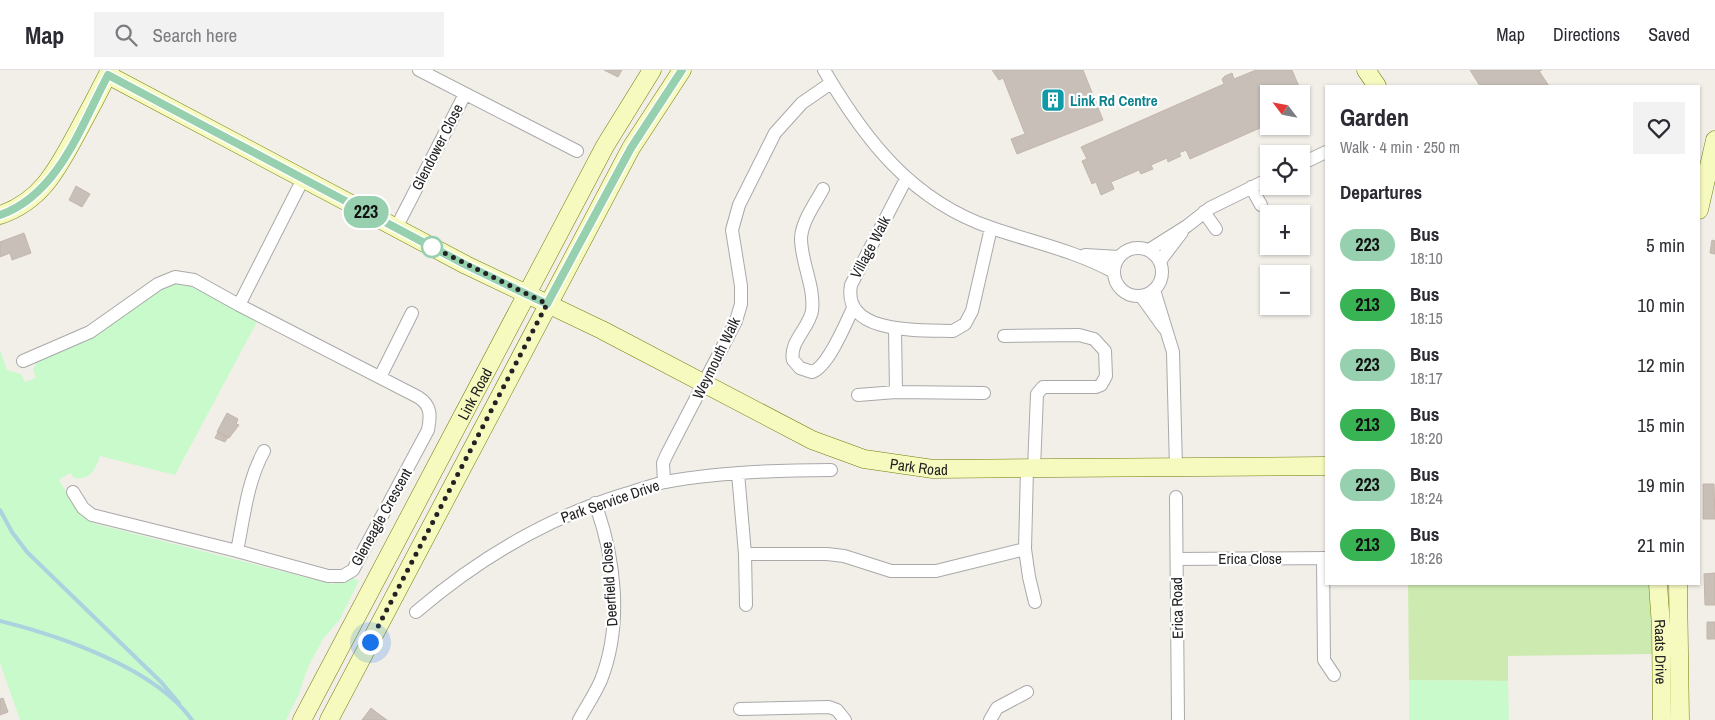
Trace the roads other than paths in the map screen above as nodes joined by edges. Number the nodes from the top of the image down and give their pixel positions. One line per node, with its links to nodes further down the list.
1 (419, 70): 9 (street, Glendower Close)
2 (652, 70): 33 (street, Link Road)
3 (682, 70): 35 (street, Link Road)
4 (824, 70): 7 (street)
5 (1366, 70): 8 (street)
6 (109, 73): 14 (street, Park Road); 22 (street)
7 (831, 83): 15 (street); 44 (street, Weymouth Walk)
8 (1377, 85)
9 (464, 94): 11 (street, Glendower Close); 24 (street, Glendower Close)
10 (1715, 140): 20 (street)
11 (577, 151)
12 (1325, 152): 13 (street)
13 (1310, 160)
14 (303, 179): 24 (street, Park Road); 36 (street)
15 (906, 179): 25 (street); 37 (street, Village Walk)
16 (1260, 183): 17 (street)
17 (1250, 187): 19 (street); 21 (street)
18 (823, 189): 37 (street)
19 (1261, 205)
20 (1700, 206)
21 (1204, 212): 23 (street); 26 (street)
22 (0, 215)
23 (1187, 226): 27 (street); 30 (street)
24 (396, 228): 33 (street, Park Road)
25 (991, 228): 28 (street); 39 (street)
26 (1216, 229)
27 (1149, 250): 29 (street); 30 (street)
28 (1078, 254): 29 (street); 31 (street)
29 (1119, 257): 31 (street)
30 (1160, 261): 32 (street)
31 (1114, 272): 34 (street)
32 (1154, 290): 34 (street); 40 (street)
33 (527, 294): 35 (street, Park Road); 71 (street, Link Road)
34 (1141, 296): 40 (street)
35 (547, 304): 44 (street, Park Road); 72 (street, Link Road)
36 (239, 305): 42 (street, Gleneagle Crescent); 43 (street, Gleneagle Crescent)
37 (853, 308): 39 (street)
38 (412, 313): 43 (street)
39 (895, 329): 45 (street)
40 (1167, 332): 50 (street)
41 (1004, 336): 51 (street)
42 (23, 361)
43 (380, 377): 59 (street, Gleneagle Crescent)
44 (704, 384): 51 (street, Park Road); 54 (street, Weymouth Walk)
45 (896, 392): 46 (street); 47 (street)
46 (984, 393)
47 (858, 395)
48 (264, 451): 59 (street)
49 (1325, 466): 50 (street, Park Road)
50 (1176, 468): 51 (street, Park Road)
51 (1031, 469): 58 (street)
52 (831, 470): 53 (street, Park Service Drive)
53 (738, 473): 54 (street, Park Service Drive); 60 (street)
54 (664, 482): 57 (street, Park Service Drive)
55 (73, 492): 59 (street, Gleneagle Crescent)
56 (1176, 497): 62 (street, Erica Road)
57 (595, 503): 67 (street, Park Service Drive); 73 (street, Deerfield Close)
58 (1026, 550): 60 (street); 65 (street)
59 (237, 551)
60 (745, 554): 66 (street)
61 (1324, 558): 62 (street, Erica Close); 68 (street, Erica Close)
62 (1176, 559): 76 (street, Erica Road)
63 (1658, 585): 77 (street, Raats Drive)
64 (1678, 585): 78 (street, Raats Drive)
65 (1035, 602)
66 (746, 605)
67 (416, 612)
68 (1334, 675)
69 (1027, 692): 75 (street)
70 (740, 710): 74 (street)
71 (302, 720)
72 (329, 720)
73 (579, 720)
74 (845, 720)
75 (990, 720)
76 (1178, 720)
77 (1662, 720)
78 (1680, 720)

